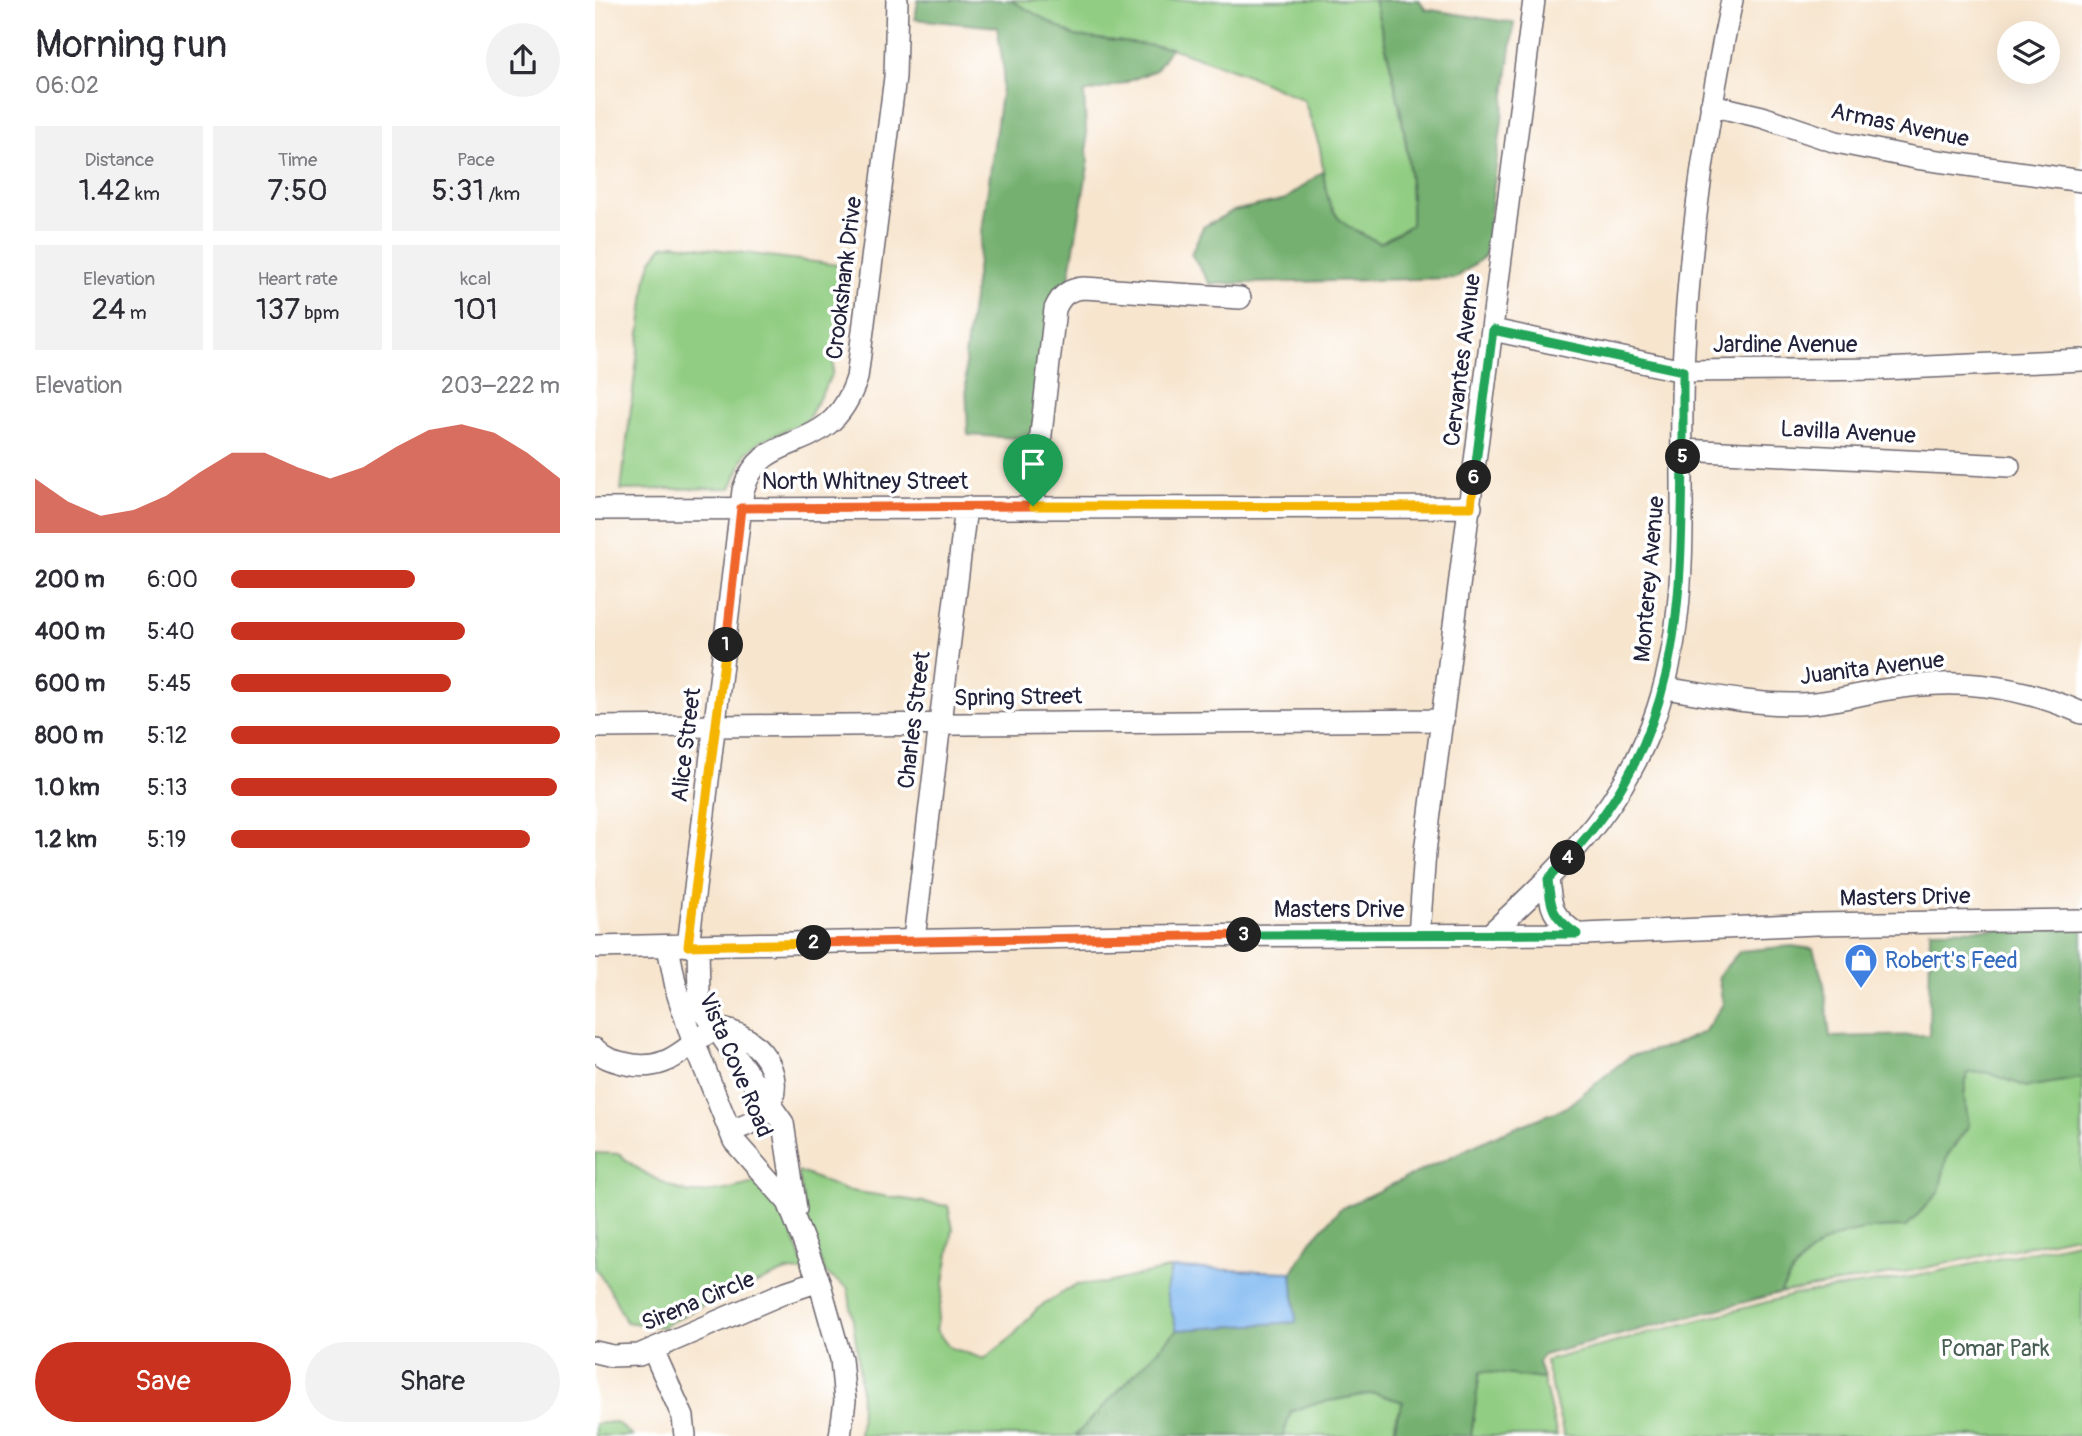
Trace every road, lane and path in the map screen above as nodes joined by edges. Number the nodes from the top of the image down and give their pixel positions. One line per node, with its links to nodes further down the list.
1 (897, 0): 15 (street, Crookshank Drive)
2 (1534, 0): 7 (street, Cervantes Avenue)
3 (1732, 0): 4 (street, Monterey Avenue)
4 (1711, 105): 5 (street, Armas Avenue); 9 (street, Monterey Avenue)
5 (2082, 181)
6 (1240, 298): 12 (street)
7 (1493, 330): 9 (street, Jardine Avenue); 14 (street, Cervantes Avenue)
8 (2082, 360): 9 (street, Jardine Avenue)
9 (1683, 371): 10 (street, Monterey Avenue)
10 (1683, 450): 11 (street, Lavilla Avenue); 17 (street, Monterey Avenue)
11 (2009, 466)
12 (1033, 506): 13 (street, North Whitney Street); 14 (street, North Whitney Street)
13 (966, 507): 15 (street, North Whitney Street); 20 (street, Charles Street)
14 (1471, 507): 19 (street, Cervantes Avenue)
15 (741, 508): 16 (street, North Whitney Street); 21 (street, Alice Street)
16 (595, 509)
17 (1665, 688): 18 (street, Juanita Avenue); 23 (street, Monterey Avenue)
18 (2082, 713)
19 (1443, 720): 20 (street, Spring Street); 26 (street, Cervantes Avenue)
20 (940, 725): 21 (street, Spring Street); 28 (street, Charles Street)
21 (715, 726): 22 (street, Spring Street); 29 (street, Alice Street)
22 (595, 727)
23 (1548, 879): 25 (street); 27 (street, Monterey Avenue)
24 (2082, 920): 25 (street, Masters Drive)
25 (1577, 934): 27 (street, Masters Drive)
26 (1419, 935): 27 (street, Masters Drive); 28 (street, Masters Drive)
27 (1488, 936)
28 (914, 939): 29 (street, Masters Drive)
29 (685, 946): 30 (street, Masters Drive); 31 (street, Vista Cove Road); 32 (street, Vista Cove Road)
30 (595, 947)
31 (714, 1029): 32 (street); 34 (street, Vista Cove Road)
32 (694, 1044): 33 (street); 35 (street, Vista Cove Road)
33 (595, 1049)
34 (771, 1105): 35 (street); 36 (street, Vista Cove Road)
35 (730, 1130): 36 (street, Vista Cove Road)
36 (800, 1228): 37 (street, Vista Cove Road)
37 (819, 1281): 38 (street, Sirena Circle); 41 (street, Vista Cove Road)
38 (653, 1350): 39 (street, Sirena Circle); 40 (street)
39 (595, 1352)
40 (685, 1436)
41 (840, 1436)

